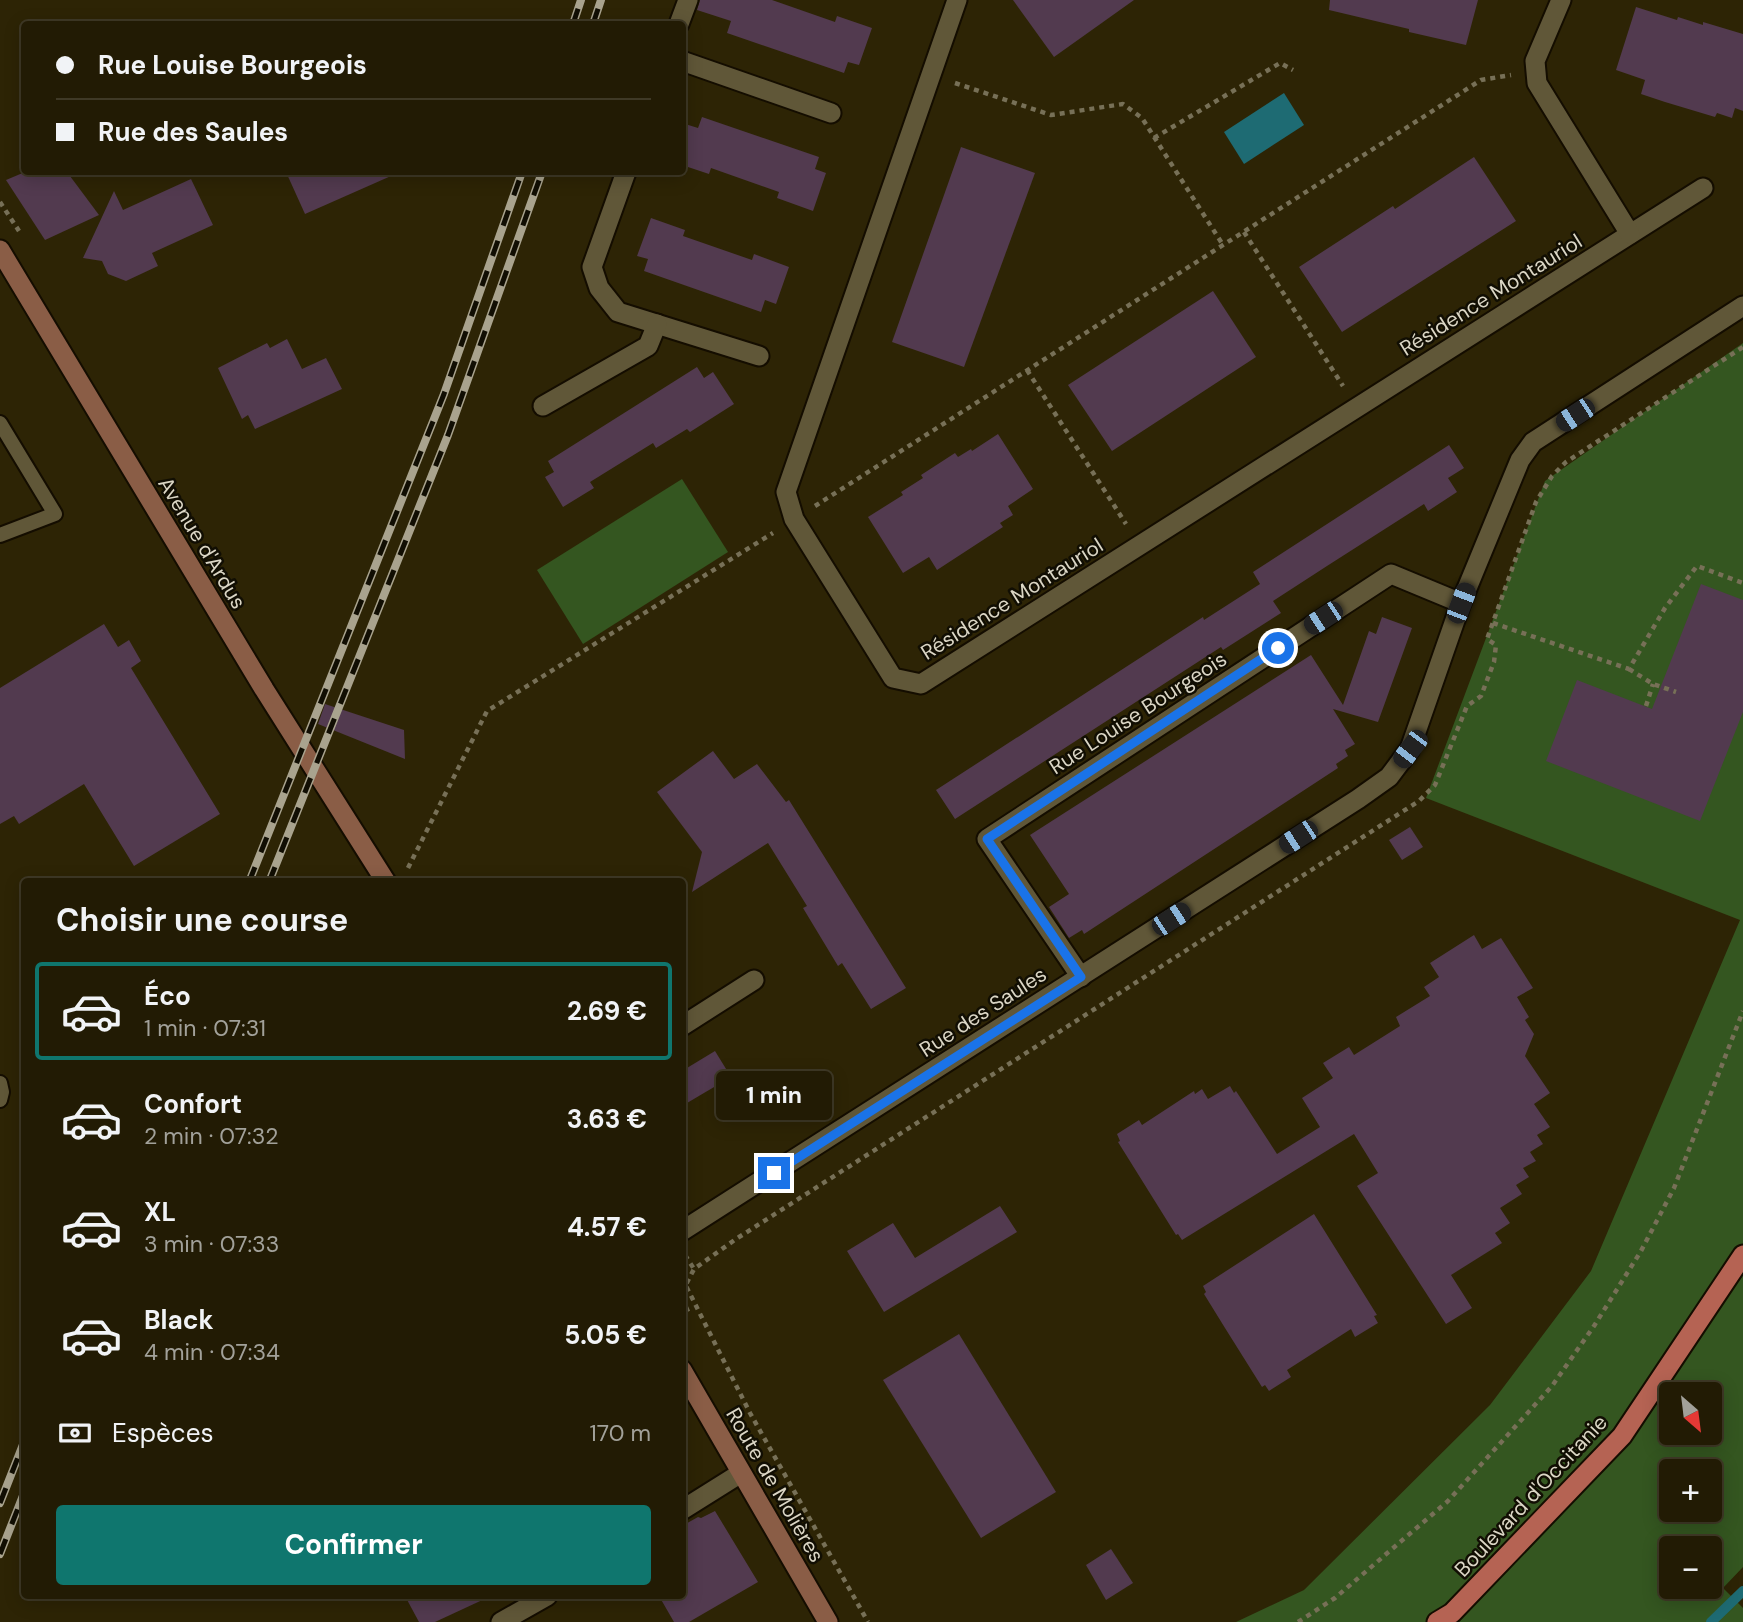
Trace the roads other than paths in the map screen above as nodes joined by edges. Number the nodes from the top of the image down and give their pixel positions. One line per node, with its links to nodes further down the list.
1 (688, 0): 4 (street)
2 (957, 0): 9 (street, Résidence Montauriol)
3 (1560, 0): 9 (street)
4 (680, 21)
5 (686, 62): 6 (street)
6 (831, 113)
7 (625, 175): 12 (street)
8 (1703, 188): 9 (street, Résidence Montauriol)
9 (1630, 234)
10 (0, 250): 18 (main road, Avenue d'Ardus)
11 (1743, 306): 17 (street, Rue des Saules)
12 (657, 324): 13 (street); 14 (street)
13 (759, 356)
14 (543, 406)
15 (0, 423): 16 (lane)
16 (0, 535)
17 (1461, 603): 19 (street, Rue des Saules); 19 (street, Rue Louise Bourgeois)
18 (384, 878)
19 (1081, 977): 24 (street, Rue des Saules)
20 (754, 980): 21 (street)
21 (686, 1023)
22 (0, 1083): 23 (lane)
23 (0, 1100)
24 (686, 1228)
25 (1743, 1255): 32 (main road, Boulevard d'Occitanie)
26 (686, 1377): 27 (main road, Route de Molières)
27 (741, 1473): 28 (street); 31 (main road, Route de Molières)
28 (686, 1507)
29 (542, 1599): 30 (street)
30 (501, 1622)
31 (828, 1622)
32 (1437, 1622)

